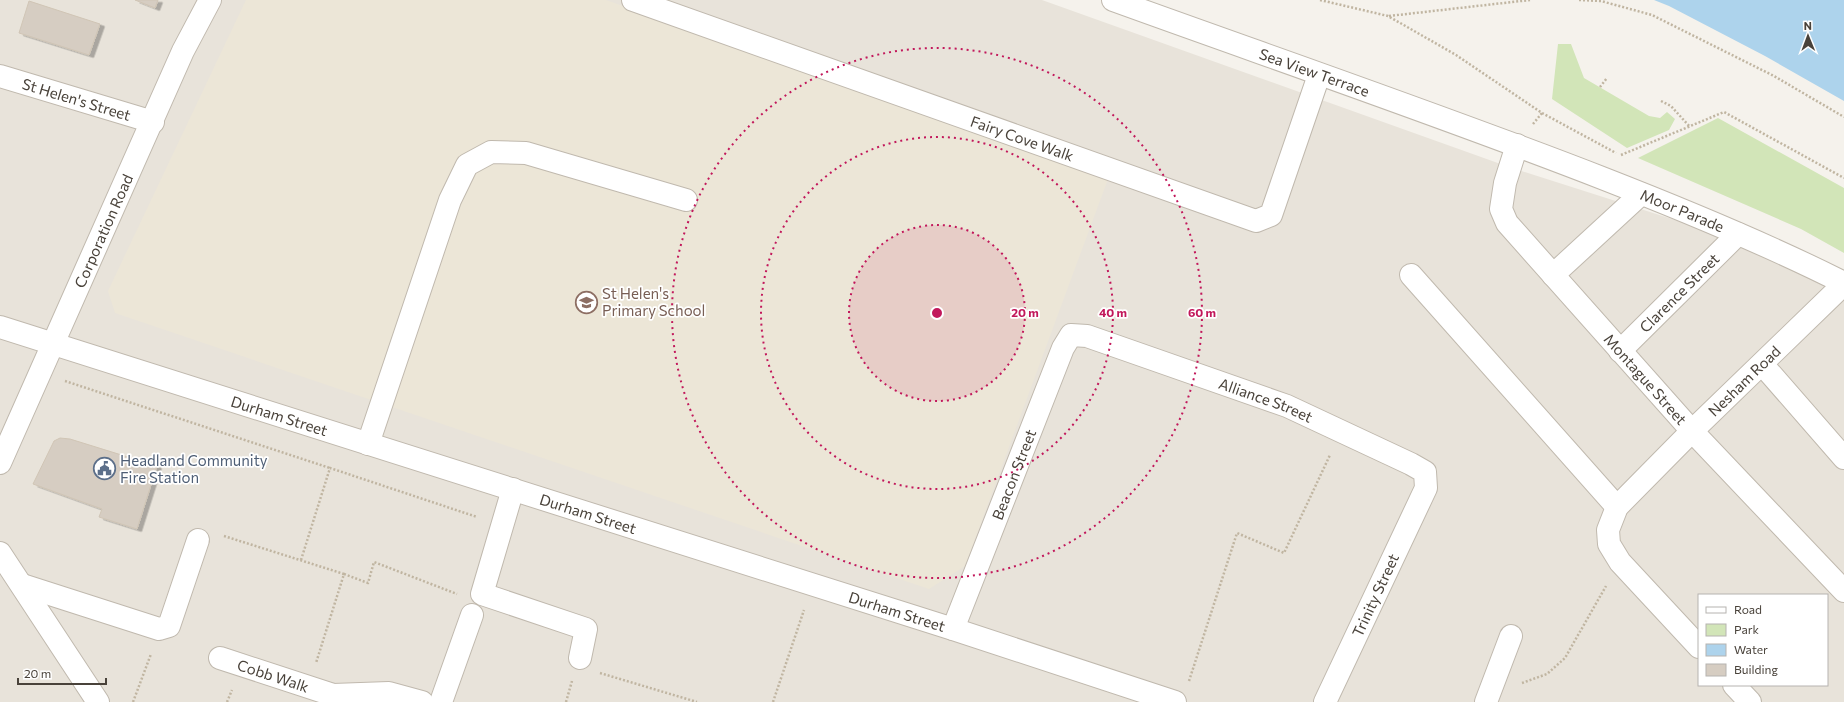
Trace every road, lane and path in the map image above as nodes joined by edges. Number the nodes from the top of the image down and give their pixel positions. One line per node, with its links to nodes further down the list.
1 (210, 0): 14 (street, Corporation Road)
2 (633, 0): 8 (street, Fairy Cove Walk)
3 (1113, 0): 8 (street, Sea View Terrace)
4 (1320, 0): 7 (path)
5 (1530, 0): 7 (path)
6 (1579, 0): 13 (path)
7 (1388, 16): 15 (path)
8 (1319, 75): 16 (street, Sea View Terrace)
9 (0, 76): 14 (street, St Helen's Street)
10 (1607, 78): 11 (path)
11 (1600, 87)
12 (1661, 101): 15 (path)
13 (1844, 117)
14 (153, 122): 26 (street, Corporation Road)
15 (1690, 127): 17 (path)
16 (1517, 145): 18 (street, Moor Parade); 22 (street, Montague Street)
17 (1844, 178)
18 (1641, 194): 20 (street, Moor Parade); 22 (street)
19 (686, 200): 32 (street)
20 (1738, 234): 23 (street, Moor Parade); 27 (street, Clarence Street)
21 (1411, 275): 38 (street)
22 (1553, 275): 27 (street, Montague Street)
23 (1844, 284): 28 (street, Nesham Road)
24 (0, 327): 26 (street, Durham Street)
25 (1087, 336): 30 (street, Alliance Street); 50 (street, Beacon Street)
26 (52, 343): 29 (street, Corporation Road); 32 (street, Durham Street)
27 (1620, 351): 31 (street, Montague Street)
28 (1762, 364): 31 (street, Nesham Road); 33 (street)
29 (38, 375): 34 (street, Corporation Road); 35 (path)
30 (1341, 431): 36 (street, Alliance Street); 58 (path)
31 (1692, 432): 38 (street, Nesham Road); 47 (street, Montague Street)
32 (368, 444): 37 (street, Durham Street)
33 (1844, 458)
34 (0, 463)
35 (330, 468): 39 (path); 42 (path)
36 (1426, 488): 66 (street, Trinity Street)
37 (513, 489): 39 (street); 46 (street, Durham Street)
38 (1617, 507): 43 (street, Nesham Road)
39 (502, 525): 54 (street)
40 (198, 540): 42 (path); 49 (street)
41 (0, 553): 45 (street)
42 (301, 560): 44 (path)
43 (1620, 562): 52 (street, Nesham Road); 59 (path)
44 (344, 574): 48 (path); 57 (path)
45 (22, 585): 49 (street); 60 (street)
46 (812, 585): 50 (street, Durham Street); 65 (path)
47 (1844, 591)
48 (467, 606): 63 (street)
49 (159, 629): 61 (path)
50 (953, 630): 58 (street, Durham Street)
51 (1511, 636): 59 (street)
52 (1698, 646)
53 (220, 658): 57 (street, Cobb Walk)
54 (580, 658)
55 (599, 673): 64 (path)
56 (1735, 686): 67 (street)
57 (309, 687): 62 (street, Cobb Walk)
58 (1181, 695)
59 (1488, 698)
60 (98, 702)
61 (133, 702)
62 (422, 702)
63 (441, 702)
64 (697, 702)
65 (773, 702)
66 (1325, 702)
67 (1750, 702)

